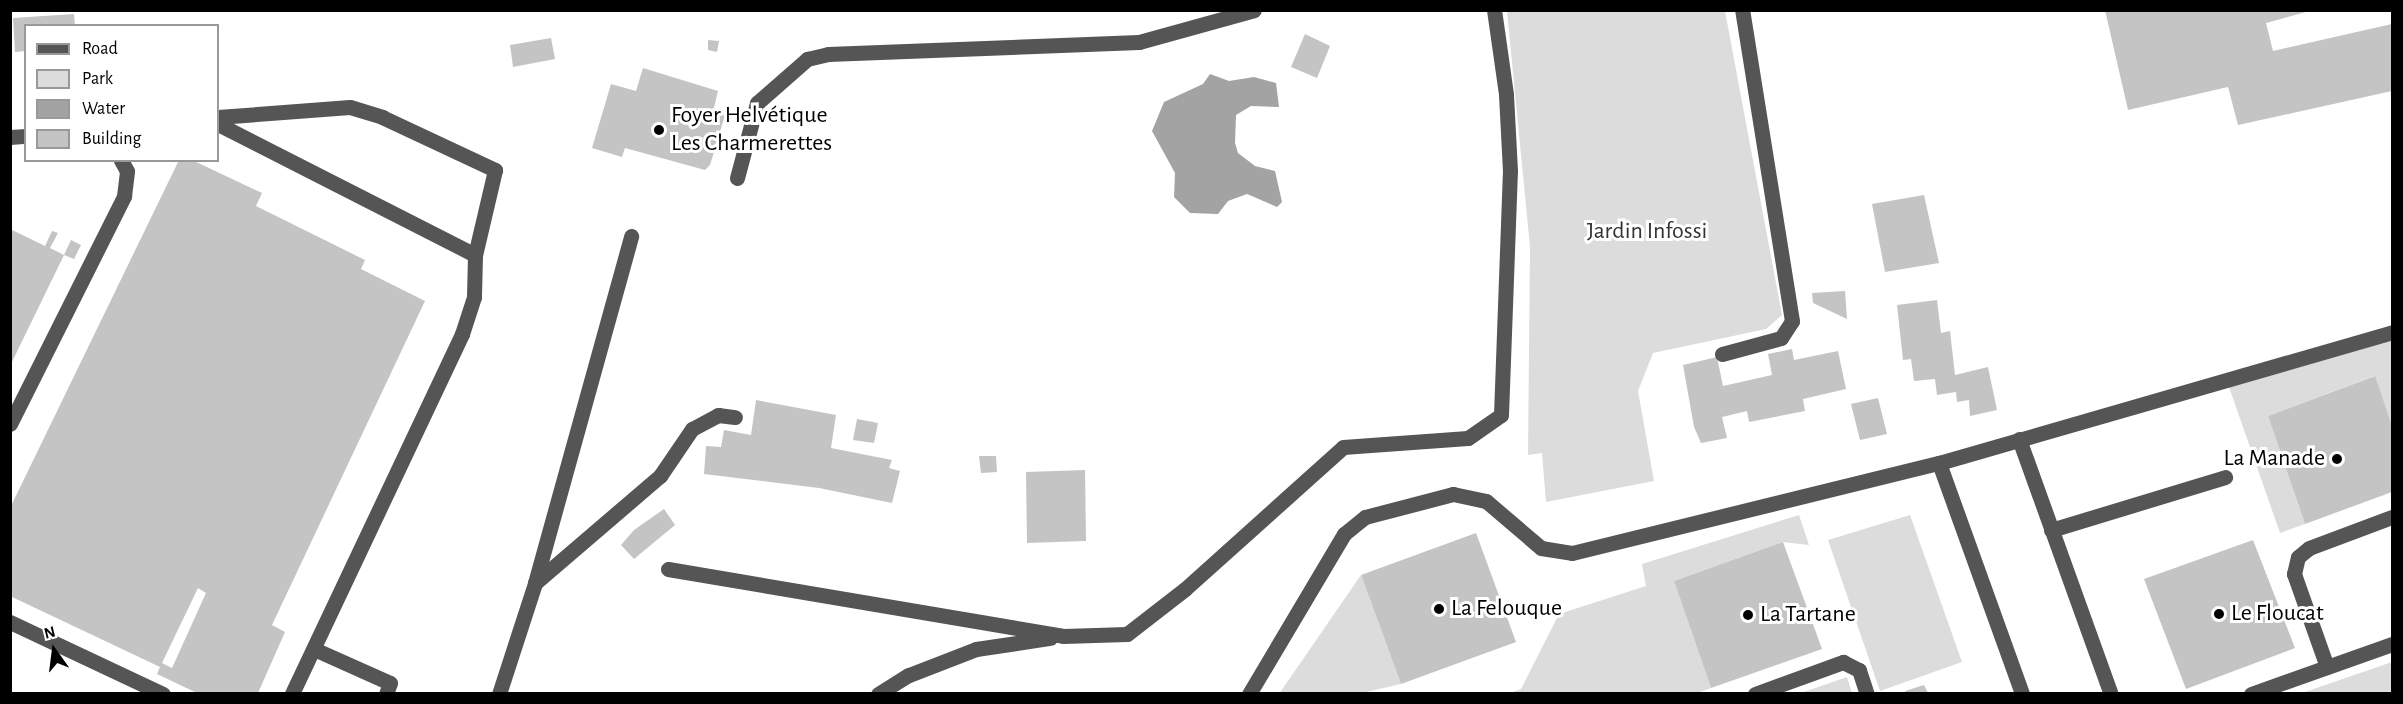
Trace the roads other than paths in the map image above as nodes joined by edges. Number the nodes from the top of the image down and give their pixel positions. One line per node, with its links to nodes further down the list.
1 (1254, 10): 7 (lane)
2 (1494, 10): 22 (lane)
3 (1742, 10): 11 (lane)
4 (219, 117): 9 (lane)
5 (219, 125): 9 (lane)
6 (122, 162): 13 (lane)
7 (737, 178)
8 (631, 236): 20 (lane)
9 (475, 255): 24 (lane)
10 (2392, 332): 14 (lane)
11 (1722, 354)
12 (735, 417): 20 (lane)
13 (10, 424)
14 (2019, 440): 15 (lane); 18 (lane)
15 (1939, 462): 31 (lane); 34 (lane)
16 (2225, 477): 18 (lane)
17 (2392, 517): 25 (lane)
18 (2051, 530): 35 (lane)
19 (668, 569): 22 (lane)
20 (535, 584): 29 (lane)
21 (10, 622): 26 (lane)
22 (1063, 636): 30 (lane)
23 (2392, 644): 25 (lane)
24 (314, 649): 27 (lane); 28 (lane)
25 (2327, 667): 36 (lane)
26 (163, 693)
27 (292, 693)
28 (386, 693)
29 (499, 693)
30 (878, 693)
31 (1249, 693)
32 (1755, 693): 33 (lane)
33 (1868, 693)
34 (2022, 693)
35 (2111, 693)
36 (2252, 693)

